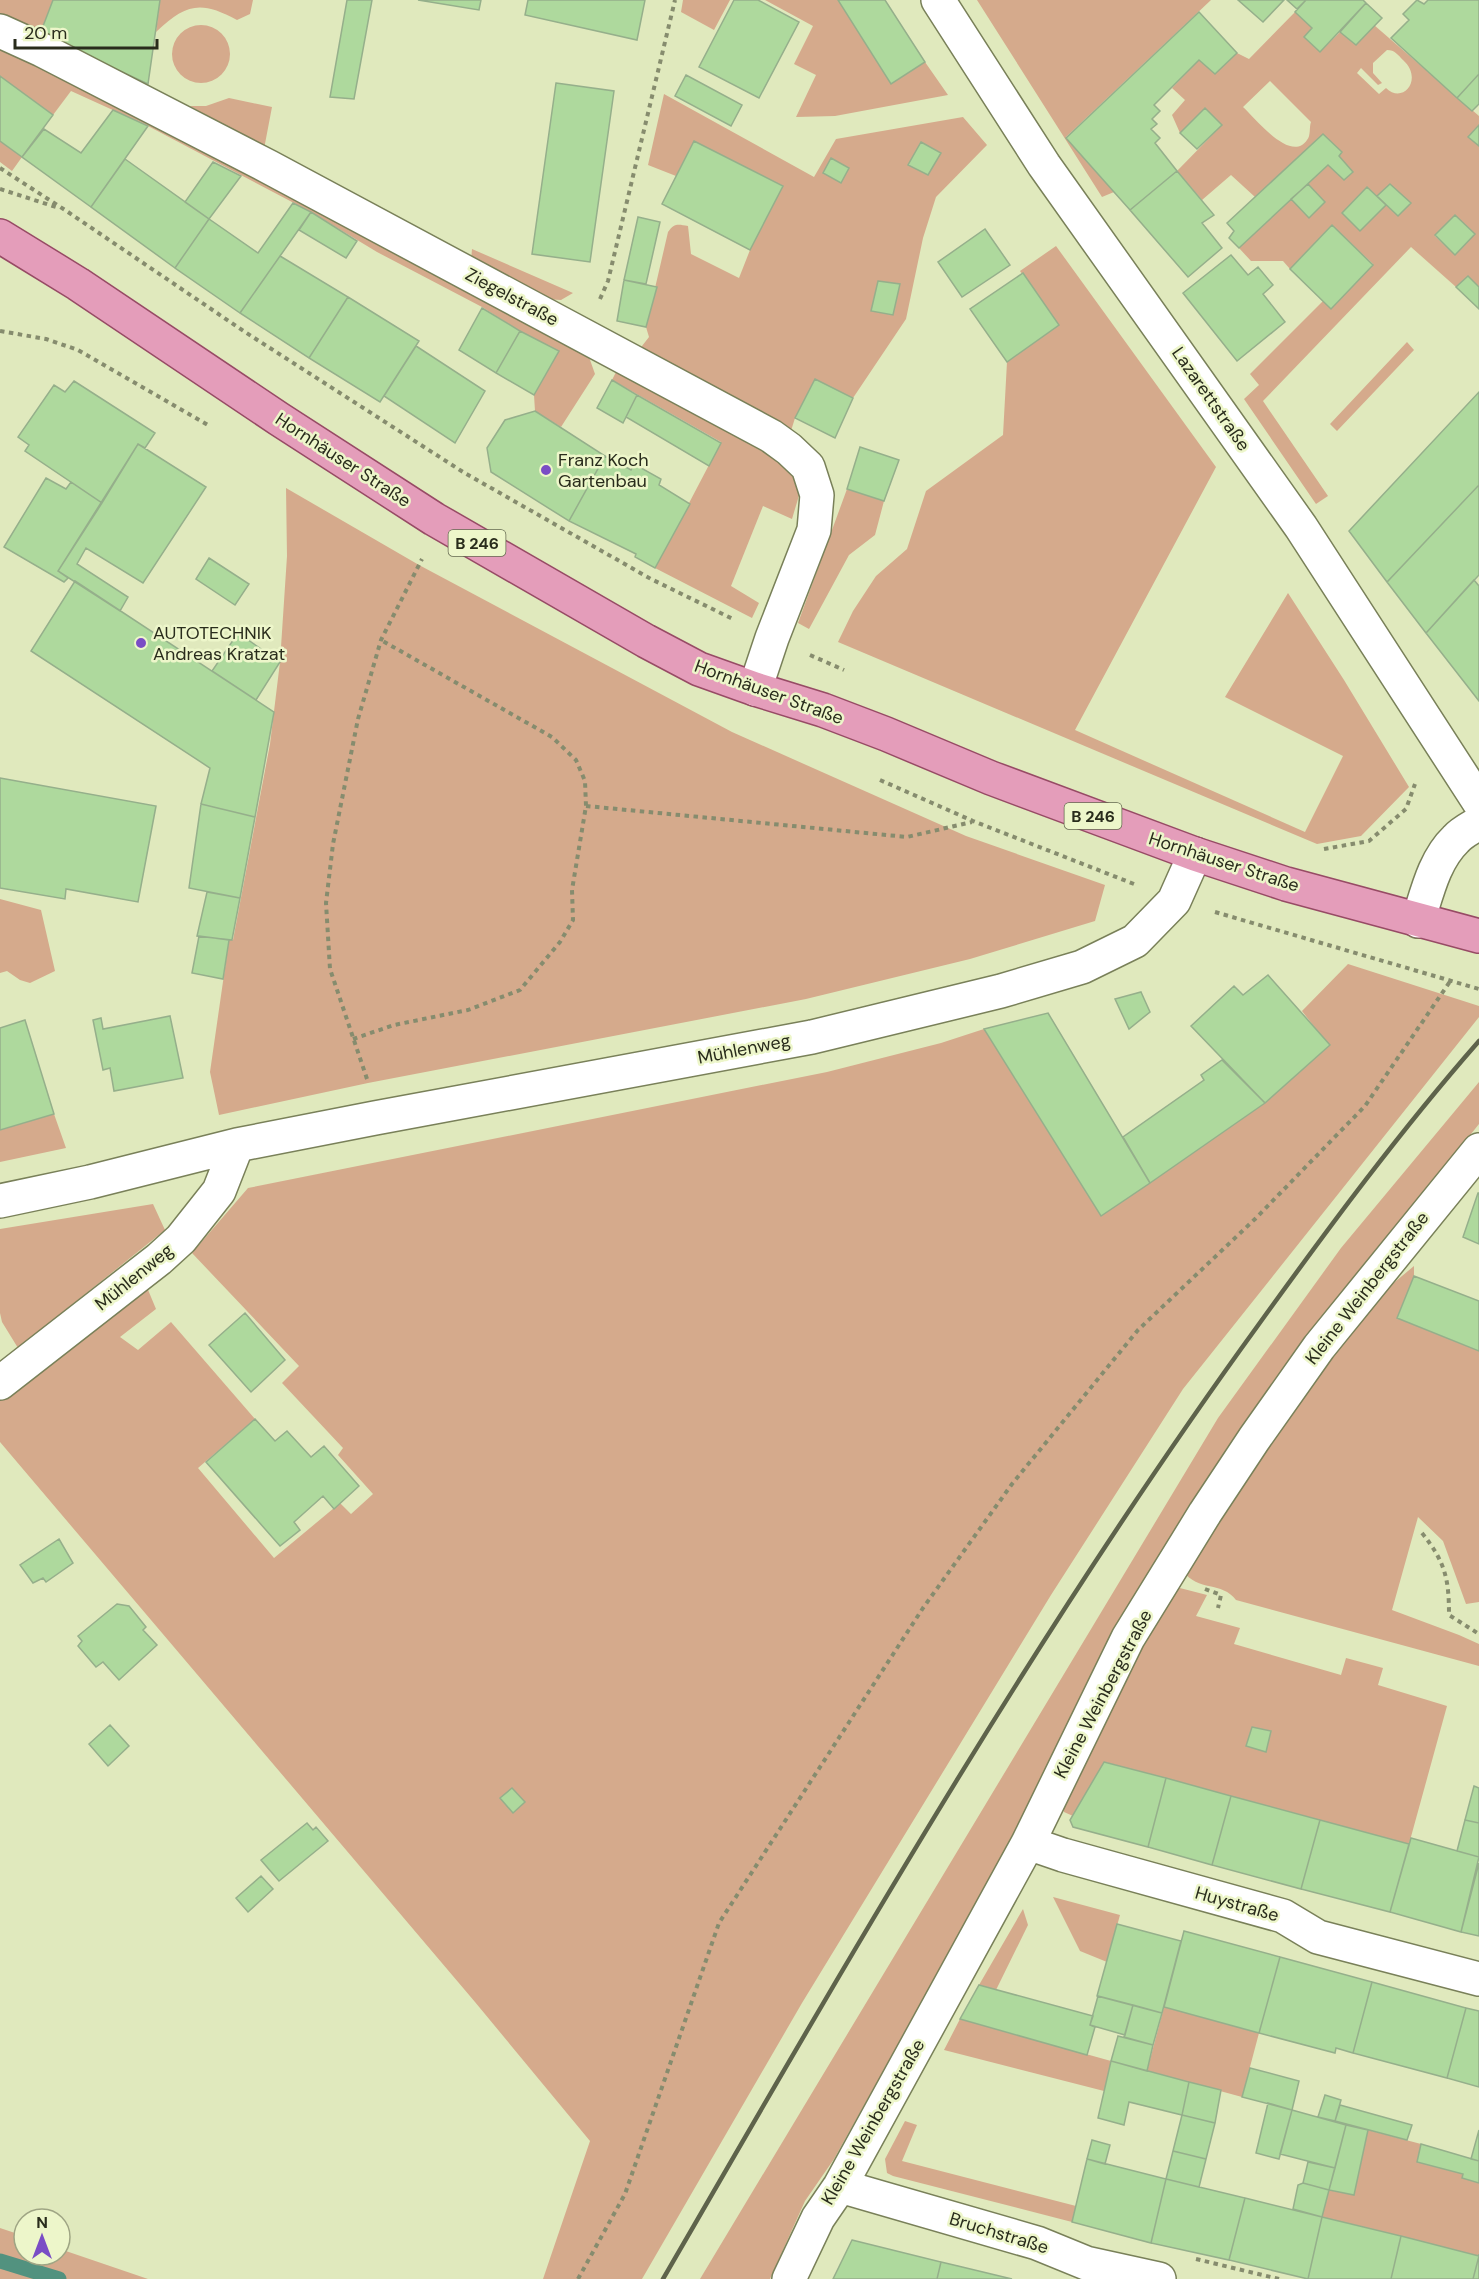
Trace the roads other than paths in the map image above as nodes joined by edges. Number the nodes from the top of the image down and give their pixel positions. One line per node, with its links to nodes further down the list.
1 (938, 0): 5 (street, Lazarettstraße)
2 (0, 31): 4 (street, Ziegelstraße)
3 (0, 237): 4 (main road, Hornhäuser Straße / B 246)
4 (755, 690): 7 (main road, Hornhäuser Straße / B 246)
5 (1479, 802)
6 (1479, 822): 8 (street)
7 (1195, 854): 8 (main road, Hornhäuser Straße / B 246); 10 (street, Mühlenweg)
8 (1418, 921): 9 (main road, Hornhäuser Straße / B 246)
9 (1479, 936)
10 (237, 1145): 12 (street, Mühlenweg); 13 (street, Mühlenweg)
11 (1479, 1150): 14 (street, Kleine Weinbergstraße)
12 (0, 1201)
13 (0, 1383)
14 (1028, 1843): 15 (street, Huystraße); 16 (street, Kleine Weinbergstraße)
15 (1479, 1979)
16 (840, 2186): 17 (street, Kleine Weinbergstraße); 18 (street, Bruchstraße)
17 (789, 2279)
18 (1159, 2279)

